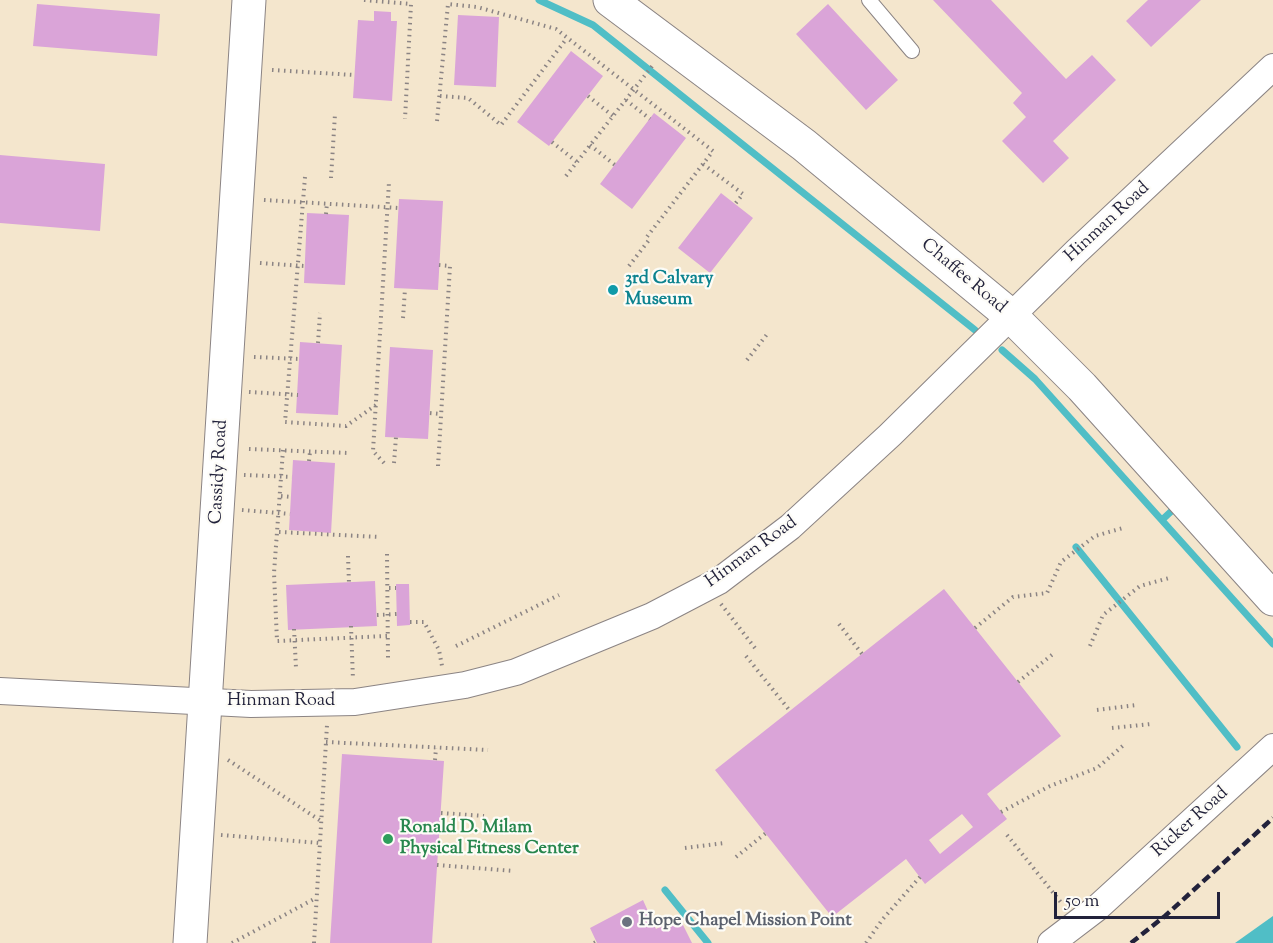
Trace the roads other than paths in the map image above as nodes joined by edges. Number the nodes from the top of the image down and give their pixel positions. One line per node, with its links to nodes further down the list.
1 (249, 0): 9 (street, Cassidy Road)
2 (610, 0): 6 (street, Chaffee Road)
3 (869, 0): 4 (lane)
4 (912, 51)
5 (1273, 67): 6 (street, Hinman Road)
6 (1011, 316): 7 (street, Chaffee Road); 9 (street, Hinman Road)
7 (1273, 599)
8 (0, 691): 9 (street, Hinman Road)
9 (205, 701): 11 (street, Cassidy Road)
10 (1273, 747): 12 (street, Ricker Road)
11 (190, 943)
12 (1051, 943)

